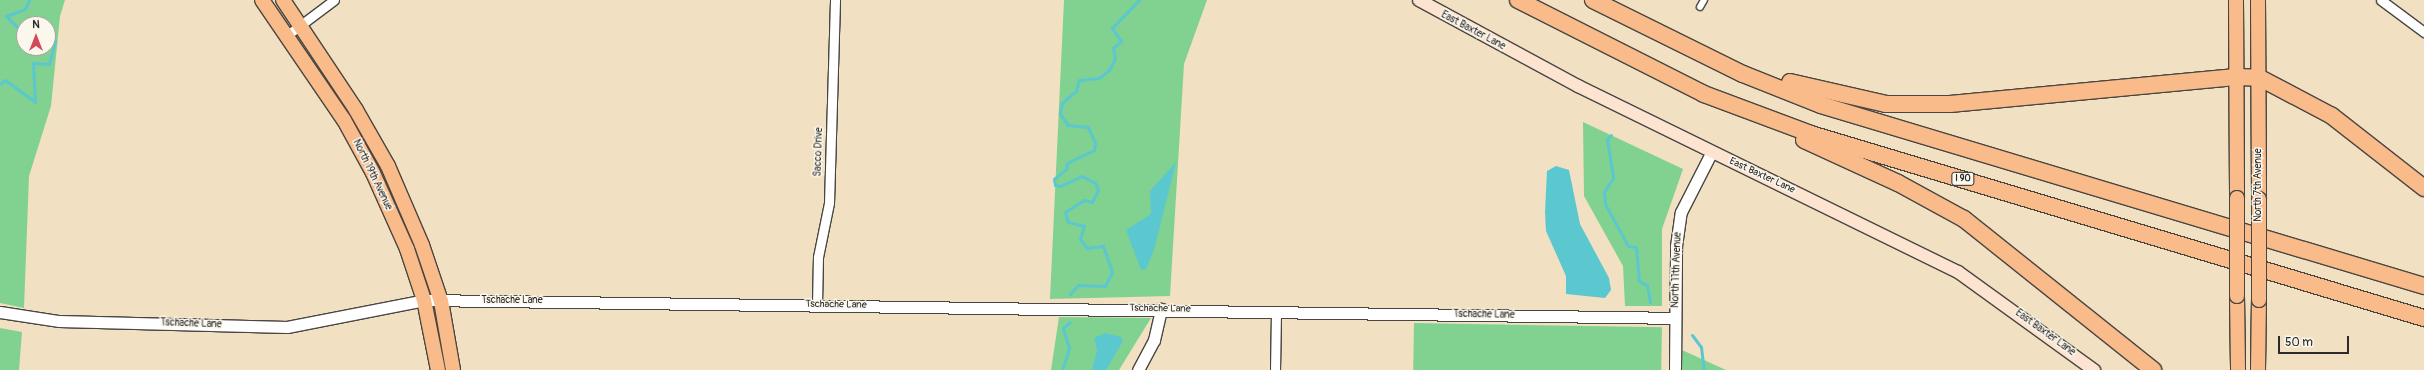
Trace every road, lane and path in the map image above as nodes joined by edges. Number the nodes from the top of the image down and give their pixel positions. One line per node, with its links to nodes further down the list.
1 (262, 0): 16 (main road, North 19th Avenue)
2 (283, 0): 13 (main road, North 19th Avenue)
3 (334, 0): 13 (street)
4 (835, 0): 25 (street, Sacco Drive)
5 (1419, 0): 20 (main road, East Baxter Lane)
6 (1518, 0): 19 (highway, I 90)
7 (1594, 0): 15 (highway)
8 (1704, 0): 12 (street)
9 (2236, 0): 17 (main road)
10 (2258, 0): 18 (main road, North 7th Avenue)
11 (2381, 0): 14 (street)
12 (1700, 6)
13 (300, 26): 16 (street); 24 (main road, North 19th Avenue)
14 (2424, 32)
15 (1665, 35): 17 (highway); 22 (highway)
16 (286, 36): 23 (main road, North 19th Avenue)
17 (2236, 77): 18 (highway); 38 (main road, bridge)
18 (2260, 78): 21 (highway); 39 (main road, North 7th Avenue, bridge)
19 (1704, 94): 30 (highway, I 90); 37 (highway)
20 (1711, 152): 29 (street, North 11th Avenue); 36 (main road, East Baxter Lane)
21 (2424, 188)
22 (2424, 286)
23 (424, 300): 24 (street, Tschache Lane); 28 (street, Tschache Lane); 31 (main road, North 19th Avenue)
24 (441, 301): 25 (street, Tschache Lane); 32 (main road, North 19th Avenue)
25 (817, 304): 26 (street, Tschache Lane)
26 (1161, 309): 27 (street, Tschache Lane); 33 (street)
27 (1276, 311): 29 (street, Tschache Lane); 34 (street)
28 (0, 312)
29 (1675, 318): 35 (street, North 11th Avenue)
30 (2424, 318)
31 (438, 370)
32 (453, 370)
33 (1138, 370)
34 (1275, 370)
35 (1675, 370)
36 (2094, 370)
37 (2153, 370)
38 (2238, 370)
39 (2258, 370)

